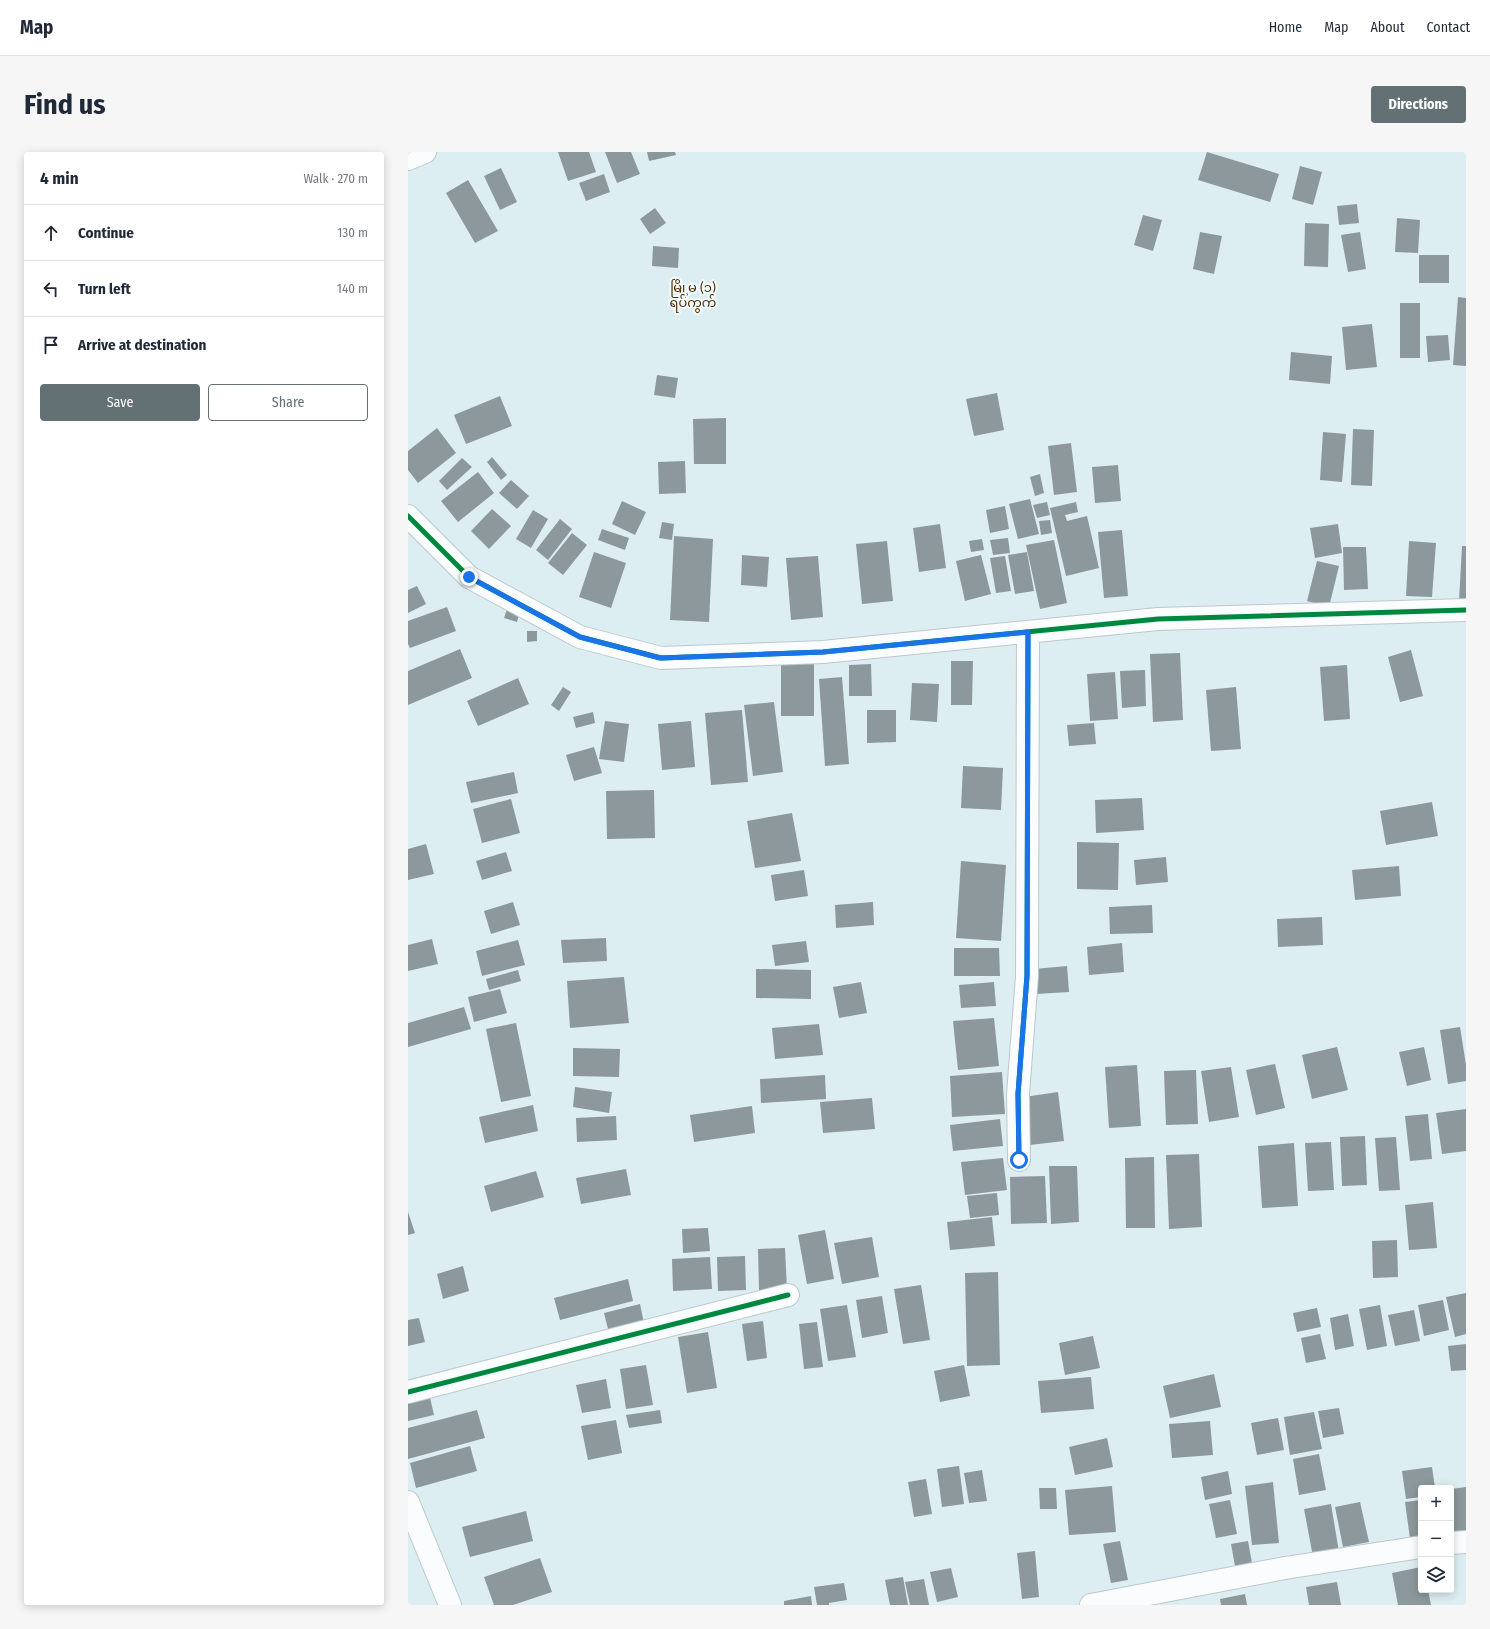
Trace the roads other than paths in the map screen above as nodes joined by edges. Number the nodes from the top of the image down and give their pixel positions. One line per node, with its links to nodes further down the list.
1 (425, 152): 2 (street)
2 (408, 159)
3 (408, 516): 5 (street)
4 (1466, 610): 5 (street)
5 (1028, 632): 6 (street)
6 (1019, 1160)
7 (788, 1295): 8 (street)
8 (408, 1392)
9 (408, 1502): 13 (street)
10 (1466, 1542): 11 (street)
11 (1454, 1543)
12 (1418, 1547): 14 (street)
13 (450, 1605)
14 (1091, 1605)

